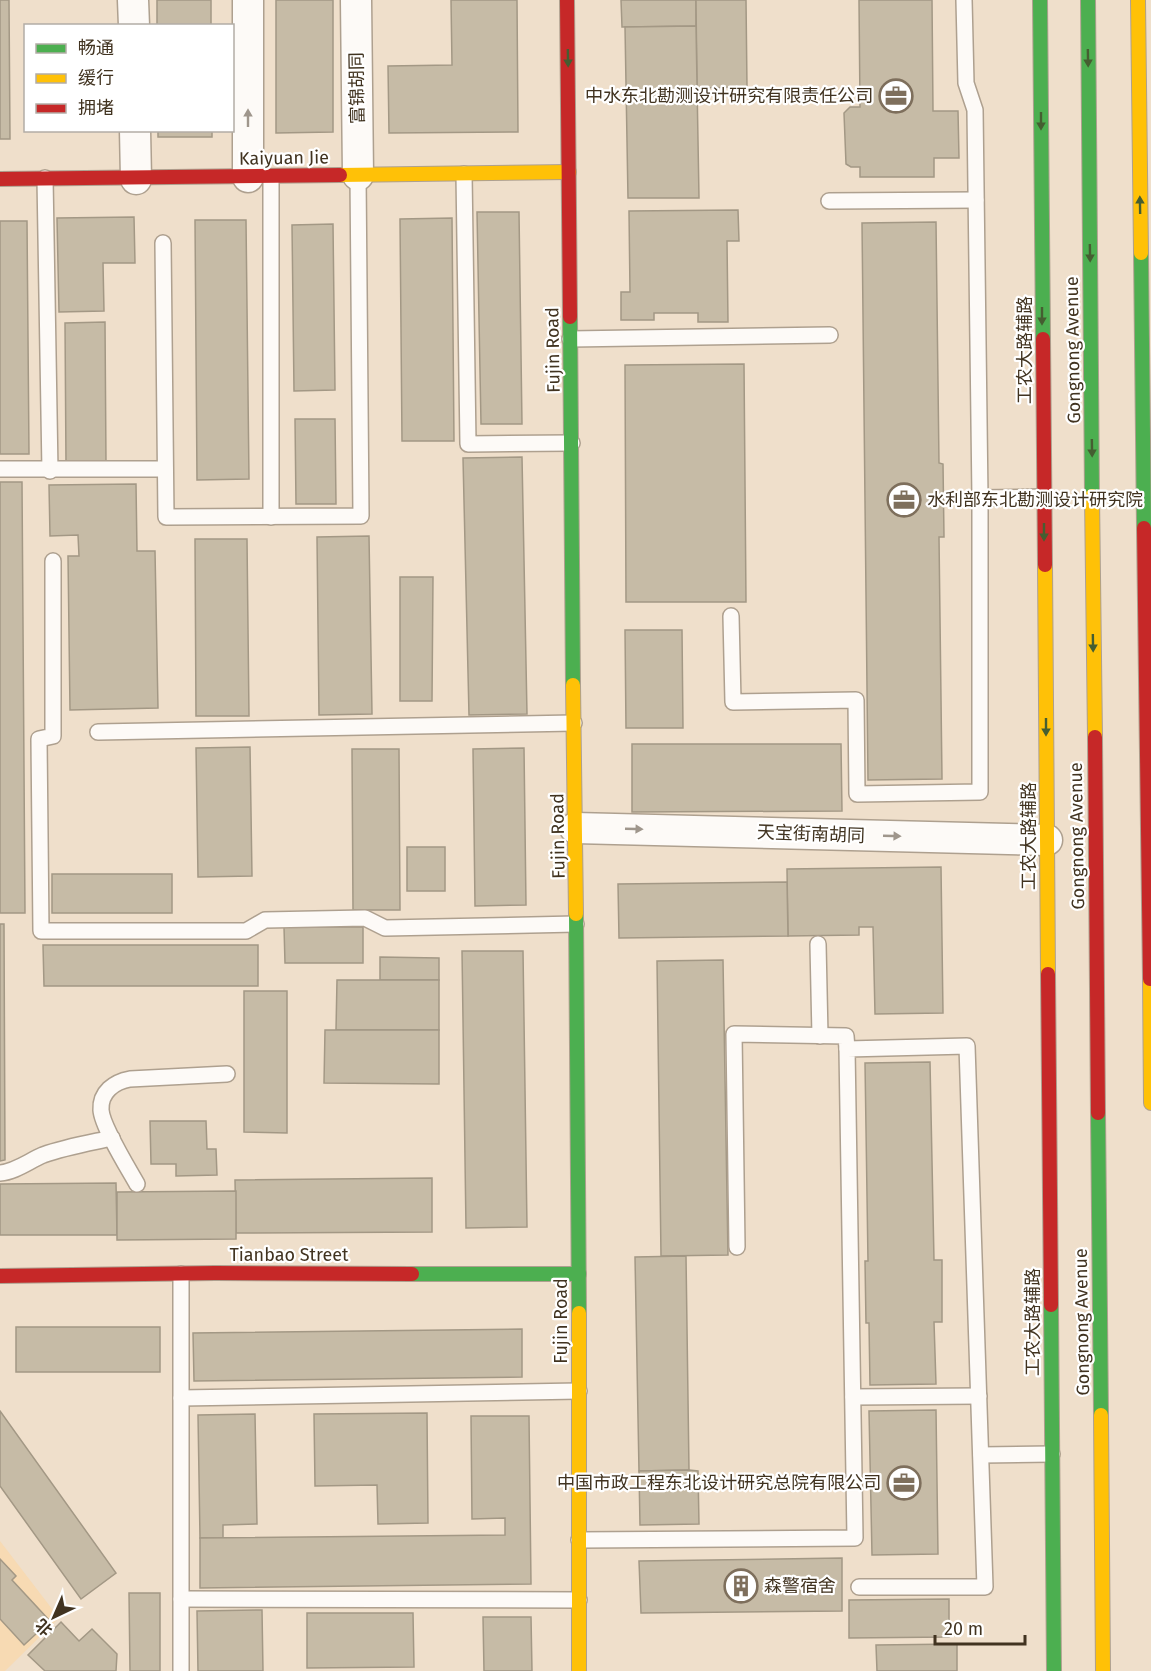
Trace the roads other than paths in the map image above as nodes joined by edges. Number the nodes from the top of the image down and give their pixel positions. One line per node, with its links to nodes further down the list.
1 (133, 0): 9 (street)
2 (248, 0): 14 (street, one-way to 2)
3 (356, 0): 13 (street, 富锦胡同)
4 (567, 0): 11 (street, Fujin Road, one-way to 11)
5 (964, 0): 18 (lane)
6 (1040, 0): 27 (street, 工农大路辅路, one-way to 27)
7 (1088, 0): 62 (street, Gongnong Avenue, one-way to 62)
8 (1138, 0): 41 (street, one-way to 8)
9 (134, 24)
10 (135, 132): 17 (street)
11 (569, 172): 12 (street, Kaiyuan Jie); 22 (street, Fujin Road)
12 (464, 174): 13 (street, Kaiyuan Jie); 23 (lane)
13 (358, 175): 14 (street, Kaiyuan Jie); 29 (lane)
14 (259, 177): 17 (street, Kaiyuan Jie); 29 (lane)
15 (45, 178): 16 (street, Kaiyuan Jie); 17 (street, Kaiyuan Jie); 26 (lane)
16 (0, 179)
17 (136, 179)
18 (976, 200): 19 (lane); 28 (lane)
19 (829, 201)
20 (163, 243): 25 (lane)
21 (831, 335): 22 (lane)
22 (570, 339): 23 (street, Fujin Road)
23 (572, 442): 32 (street, Fujin Road)
24 (0, 470): 26 (lane)
25 (165, 470): 26 (lane); 29 (lane)
26 (50, 471)
27 (1044, 497): 28 (lane); 35 (street, 工农大路辅路, one-way to 35)
28 (980, 498): 31 (lane)
29 (271, 517)
30 (53, 561): 36 (lane)
31 (731, 616)
32 (574, 723): 33 (lane); 34 (street, Fujin Road)
33 (98, 732)
34 (575, 828): 35 (street, 天宝街南胡同, one-way to 35); 36 (street, Fujin Road)
35 (1047, 840): 53 (street, 工农大路辅路)
36 (576, 924): 47 (street, Fujin Road)
37 (818, 944): 38 (lane)
38 (820, 1035): 39 (lane); 45 (lane)
39 (847, 1049): 50 (lane); 51 (lane)
40 (227, 1074): 42 (lane)
41 (1151, 1103)
42 (112, 1138): 43 (lane); 44 (lane)
43 (0, 1173)
44 (137, 1184)
45 (737, 1247)
46 (181, 1274): 47 (street, Tianbao Street); 48 (street, Tianbao Street); 52 (lane)
47 (579, 1274): 49 (street, Fujin Road)
48 (0, 1276)
49 (579, 1391): 52 (lane); 55 (street, Fujin Road)
50 (979, 1396): 51 (lane); 54 (lane)
51 (853, 1397): 55 (lane)
52 (181, 1398): 57 (lane)
53 (1052, 1454): 54 (lane); 61 (street, 工农大路辅路)
54 (981, 1455): 56 (lane)
55 (579, 1540): 58 (street, Fujin Road)
56 (859, 1587)
57 (181, 1599): 58 (lane); 59 (lane)
58 (579, 1600): 60 (street, Fujin Road)
59 (181, 1671)
60 (579, 1671)
61 (1054, 1671)
62 (1103, 1671)

